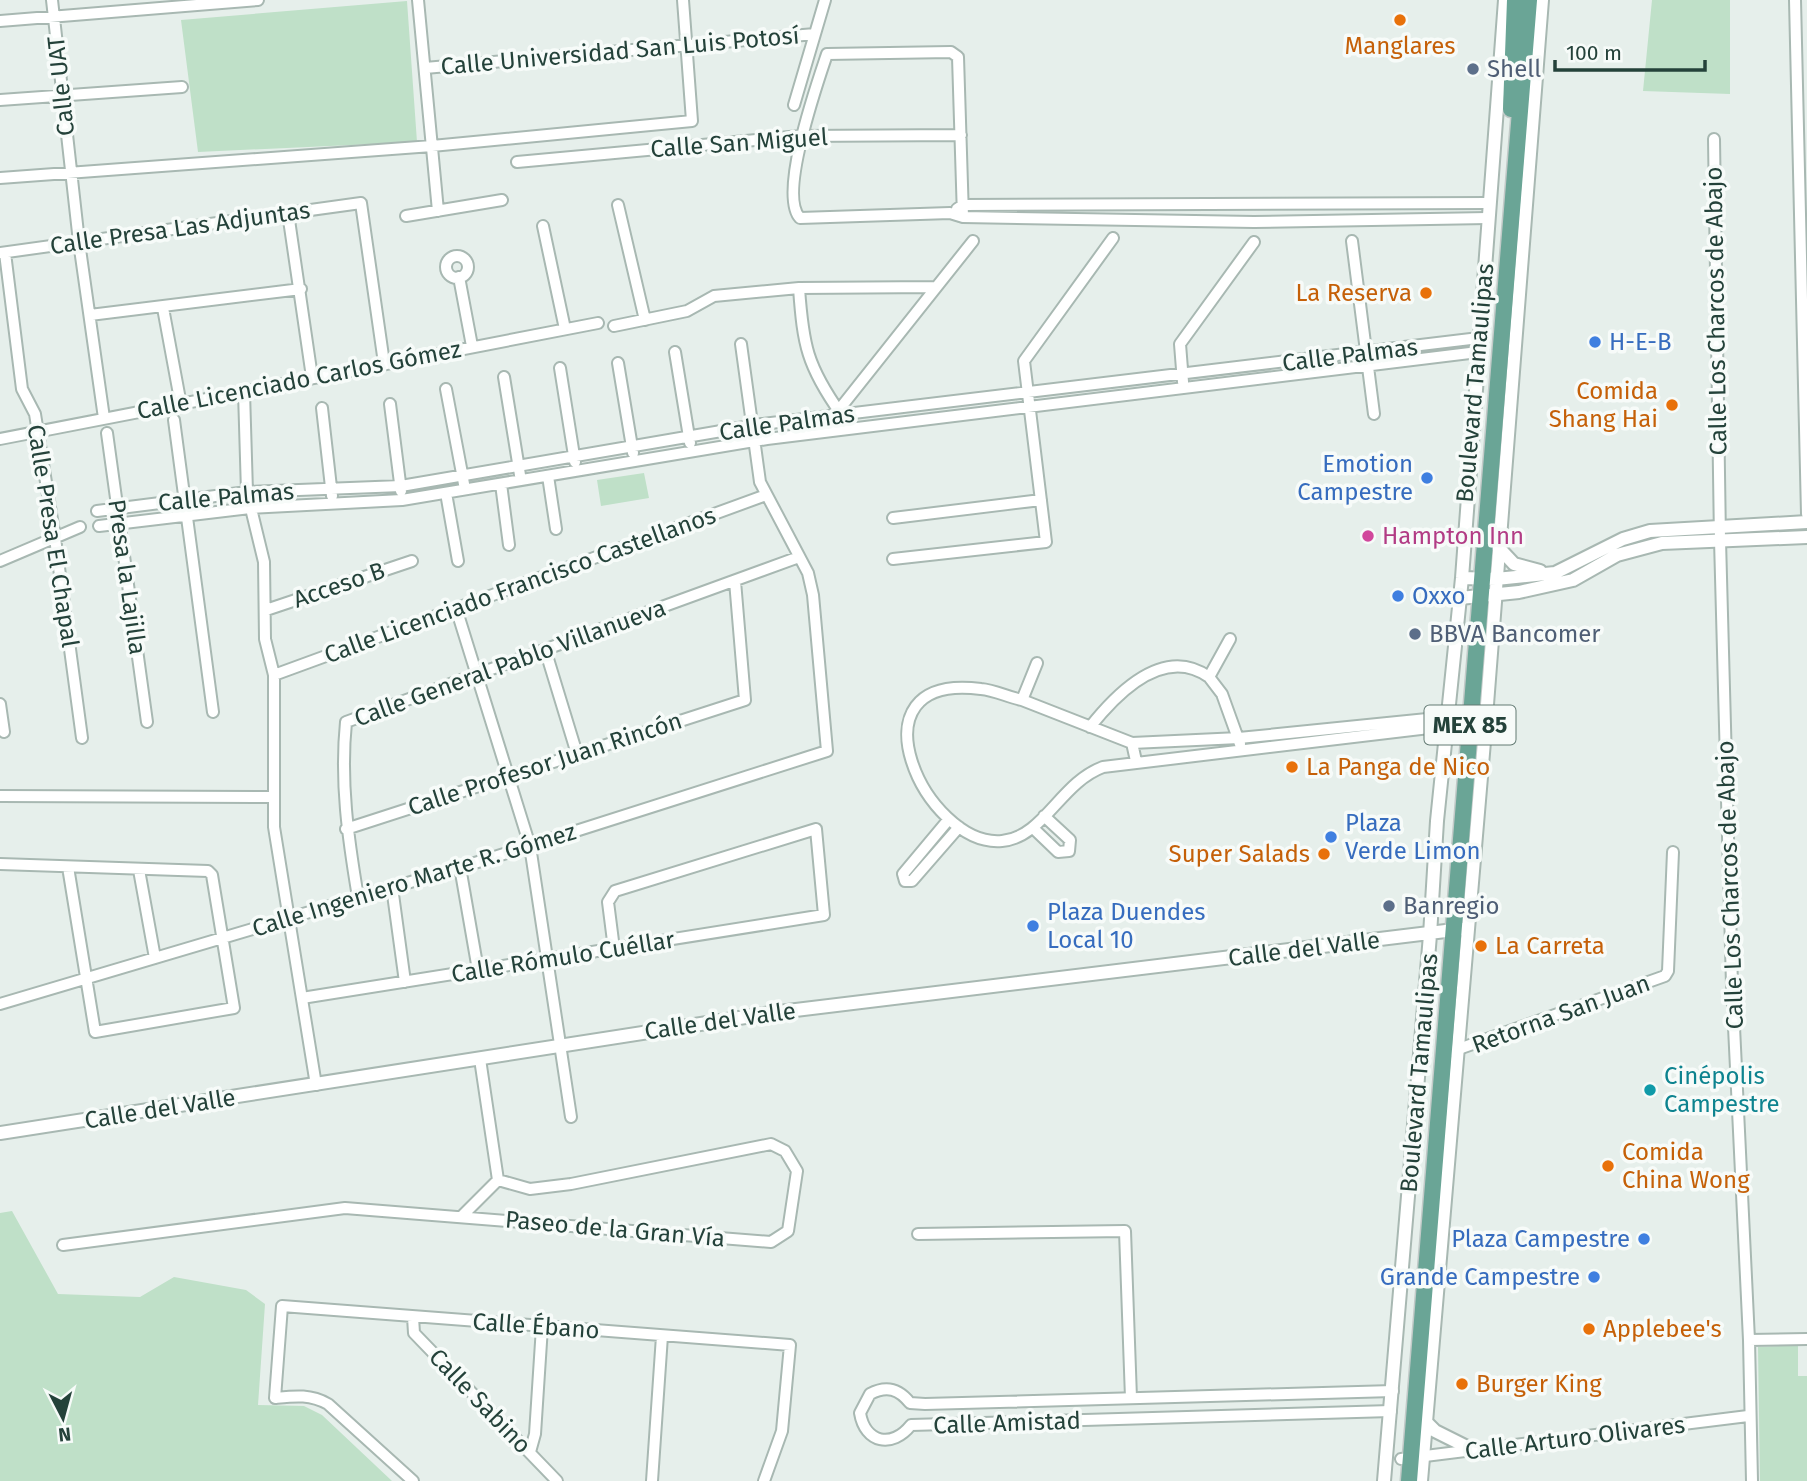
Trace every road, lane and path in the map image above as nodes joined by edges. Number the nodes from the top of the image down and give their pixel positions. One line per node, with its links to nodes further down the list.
1 (52, 0): 11 (street, Calle UAT)
2 (258, 0): 11 (street)
3 (418, 0): 15 (street)
4 (683, 0): 14 (street)
5 (825, 0): 13 (street)
6 (1504, 0): 21 (street)
7 (1515, 0): 21 (main road, Boulevard Tamaulipas / MEX 85)
8 (1529, 0): 21 (main road, Boulevard Tamaulipas / MEX 85)
9 (1542, 0): 21 (street)
10 (1799, 3): 16 (street)
11 (53, 17): 12 (street); 18 (street, Calle UAT)
12 (0, 21)
13 (815, 34): 14 (street, Calle Universidad San Luis Potosí); 20 (street)
14 (686, 45): 15 (street, Calle Universidad San Luis Potosí); 26 (street)
15 (425, 68): 26 (street)
16 (1803, 75): 30 (street)
17 (182, 86): 18 (street)
18 (62, 95): 19 (street); 28 (street, Calle UAT)
19 (0, 100)
20 (794, 105)
21 (1515, 112): 24 (main road, Boulevard Tamaulipas / MEX 85); 24 (street)
22 (961, 135): 23 (street, Calle San Miguel); 23 (street); 36 (street)
23 (800, 136): 27 (street, Calle San Miguel); 40 (street)
24 (1513, 138): 32 (street); 54 (main road, Boulevard Tamaulipas / MEX 85); 94 (main road, Boulevard Tamaulipas / MEX 85)
25 (1714, 139): 129 (street, Calle Los Charcos de Abajo)
26 (432, 146): 28 (street); 38 (street)
27 (517, 162)
28 (71, 172): 29 (street); 51 (street, Calle UAT)
29 (0, 178)
30 (1804, 187): 59 (street)
31 (502, 200): 38 (street)
32 (1489, 203): 34 (street); 43 (street)
33 (1127, 204): 36 (street); 37 (street); 44 (street)
34 (1381, 204): 37 (street); 45 (street)
35 (618, 205): 62 (street)
36 (963, 205): 40 (street); 42 (street)
37 (1254, 205): 46 (street)
38 (438, 211): 41 (street)
39 (288, 213): 51 (street, Calle Presa Las Adjuntas); 58 (street); 73 (street, Calle Presa Las Adjuntas)
40 (950, 213): 42 (street)
41 (406, 216)
42 (963, 218): 44 (street)
43 (1488, 218): 45 (street); 66 (street)
44 (1124, 220): 46 (street)
45 (1382, 221): 46 (street)
46 (1254, 222)
47 (543, 226): 65 (street)
48 (1112, 238): 82 (street)
49 (973, 241): 57 (street)
50 (1352, 241): 70 (street)
51 (79, 242): 53 (street, Calle Presa Las Adjuntas); 61 (street, Calle UAT)
52 (1254, 242): 76 (street)
53 (2, 253): 95 (street, Calle Presa El Chapal)
54 (1513, 275): 136 (street); 144 (main road, Boulevard Tamaulipas / MEX 85)
55 (459, 278): 68 (street)
56 (799, 288): 57 (street); 62 (street); 88 (street)
57 (935, 288): 88 (street)
58 (301, 289): 60 (street); 77 (street)
59 (1805, 302): 87 (street)
60 (163, 308): 61 (street); 84 (street)
61 (90, 315): 90 (street, Calle UAT)
62 (645, 320): 64 (street)
63 (598, 323): 65 (street, Calle Licenciado Carlos Gómez)
64 (614, 326)
65 (565, 329): 68 (street, Calle Licenciado Carlos Gómez)
66 (1479, 338): 70 (street, Calle Palmas); 71 (street)
67 (741, 344): 92 (street)
68 (472, 346): 73 (street, Calle Licenciado Carlos Gómez)
69 (675, 352): 97 (street)
70 (1366, 352): 74 (street); 76 (street, Calle Palmas)
71 (1478, 352): 74 (street, Calle Palmas); 94 (street)
72 (618, 362): 100 (street)
73 (384, 363): 77 (street, Calle Licenciado Carlos Gómez)
74 (1368, 365): 79 (street, Calle Palmas); 89 (street)
75 (560, 368): 102 (street)
76 (1182, 376): 79 (street); 82 (street, Calle Palmas)
77 (312, 377): 81 (street, Calle Licenciado Carlos Gómez)
78 (503, 377): 104 (street)
79 (1184, 388): 86 (street, Calle Palmas)
80 (446, 389): 107 (street)
81 (244, 392): 84 (street, Calle Licenciado Carlos Gómez); 113 (street)
82 (1028, 394): 86 (street); 88 (street, Calle Palmas)
83 (390, 404): 110 (street)
84 (181, 405): 90 (street, Calle Licenciado Carlos Gómez)
85 (323, 408): 111 (street)
86 (1030, 408): 93 (street, Calle Palmas); 118 (street)
87 (1806, 409): 123 (street)
88 (840, 412): 92 (street, Calle Palmas); 93 (street)
89 (1374, 414)
90 (104, 418): 95 (street, Calle Licenciado Carlos Gómez)
91 (174, 420): 116 (street)
92 (751, 426): 97 (street, Calle Palmas); 99 (street)
93 (849, 428): 99 (street, Calle Palmas)
94 (1479, 428): 144 (main road, Boulevard Tamaulipas / MEX 85)
95 (37, 431): 98 (street, Calle Licenciado Carlos Gómez); 133 (street, Calle Presa El Chapal)
96 (107, 433): 120 (street, Presa la Lajilla)
97 (690, 438): 100 (street, Calle Palmas); 101 (street)
98 (0, 439)
99 (753, 442): 101 (street, Calle Palmas); 115 (street)
100 (632, 448): 102 (street, Calle Palmas); 103 (street)
101 (692, 453): 103 (street, Calle Palmas)
102 (575, 458): 104 (street, Calle Palmas); 105 (street)
103 (634, 463): 105 (street, Calle Palmas)
104 (519, 468): 107 (street, Calle Palmas); 108 (street)
105 (577, 472): 106 (street, Calle Palmas)
106 (548, 476): 108 (street, Calle Palmas); 131 (street)
107 (462, 477): 110 (street, Calle Palmas); 112 (street)
108 (521, 481): 109 (street, Calle Palmas)
109 (500, 484): 112 (street, Calle Palmas); 135 (street)
110 (401, 486): 111 (street, Calle Palmas); 117 (street)
111 (332, 489): 113 (street, Calle Palmas); 119 (street)
112 (465, 490): 114 (street, Calle Palmas)
113 (247, 492): 116 (street, Calle Palmas); 121 (street)
114 (446, 493): 117 (street, Calle Palmas); 141 (street)
115 (766, 495): 137 (street); 145 (street, Calle Licenciado Francisco Castellanos)
116 (185, 500): 120 (street, Calle Palmas); 124 (street)
117 (402, 500): 119 (street, Calle Palmas)
118 (1041, 500): 125 (street); 138 (street)
119 (333, 504): 121 (street, Calle Palmas)
120 (117, 508): 122 (street, Calle Palmas); 127 (street, Presa la Lajilla)
121 (250, 508): 124 (street, Calle Palmas); 146 (street)
122 (97, 511)
123 (1807, 514)
124 (187, 516): 127 (street, Calle Palmas); 156 (street)
125 (893, 518)
126 (1807, 523): 129 (street)
127 (120, 524): 128 (street, Calle Palmas); 157 (street, Presa la Lajilla)
128 (99, 526)
129 (1719, 526): 134 (street, Calle Los Charcos de Abajo); 142 (street)
130 (80, 527): 133 (street)
131 (556, 529)
132 (1807, 537): 134 (street)
133 (55, 538): 139 (street); 161 (street, Calle Presa El Chapal)
134 (1720, 540): 144 (street); 208 (street, Calle Los Charcos de Abajo)
135 (509, 545)
136 (1499, 547): 142 (street); 144 (street)
137 (799, 557): 143 (street, Calle General Pablo Villanueva); 174 (street, Calle Ingeniero Marte R. Gómez)
138 (893, 559)
139 (0, 561)
140 (412, 561): 146 (street, Acceso B)
141 (458, 561)
142 (1555, 573): 144 (street)
143 (735, 580): 148 (street, Calle General Pablo Villanueva); 165 (street, Calle Profesor Juan Rincón)
144 (1478, 587): 149 (main road, Boulevard Tamaulipas / MEX 85); 184 (main road, Boulevard Tamaulipas / MEX 85)
145 (456, 608): 151 (street); 152 (street, Calle Licenciado Francisco Castellanos)
146 (266, 610): 152 (street)
147 (1230, 639): 153 (street)
148 (545, 649): 151 (street, Calle General Pablo Villanueva); 165 (street)
149 (1460, 659): 158 (street); 184 (main road, Boulevard Tamaulipas / MEX 85)
150 (1037, 663): 154 (street)
151 (476, 674): 167 (street); 173 (street, Calle General Pablo Villanueva)
152 (274, 675): 169 (street)
153 (1209, 677): 159 (street); 162 (street)
154 (1022, 701): 159 (street); 171 (street)
155 (0, 704): 160 (street)
156 (213, 712)
157 (147, 722)
158 (1446, 722): 162 (street); 164 (street); 184 (street)
159 (1090, 727): 163 (street)
160 (5, 733)
161 (82, 738)
162 (1239, 738): 163 (street); 164 (street)
163 (1132, 743): 166 (street)
164 (1240, 750): 166 (street)
165 (577, 754): 167 (street, Calle Profesor Juan Rincón)
166 (1136, 761): 170 (street)
167 (508, 776): 173 (street, Calle Profesor Juan Rincón); 174 (street)
168 (0, 796): 169 (street)
169 (272, 797): 183 (street)
170 (1044, 816): 172 (street); 172 (street)
171 (954, 823): 172 (street); 175 (street)
172 (1033, 828)
173 (346, 829): 182 (street, Calle General Pablo Villanueva)
174 (530, 846): 179 (street, Calle Ingeniero Marte R. Gómez); 188 (street)
175 (931, 850)
176 (1673, 852): 195 (street, Retorna San Juan)
177 (0, 864): 178 (street)
178 (68, 867): 180 (street); 190 (street)
179 (460, 867): 181 (street, Calle Ingeniero Marte R. Gómez); 189 (street)
180 (139, 870): 185 (street); 187 (street)
181 (392, 887): 182 (street, Calle Ingeniero Marte R. Gómez); 191 (street)
182 (358, 897): 183 (street, Calle Ingeniero Marte R. Gómez)
183 (288, 917): 185 (street, Calle Ingeniero Marte R. Gómez); 192 (street)
184 (1449, 931): 194 (street, Calle del Valle); 195 (main road, Boulevard Tamaulipas / MEX 85); 195 (street)
185 (223, 938): 187 (street, Calle Ingeniero Marte R. Gómez); 190 (street)
186 (614, 949): 186 (street, Calle Rómulo Cuéllar); 188 (street, Calle Rómulo Cuéllar)
187 (155, 958): 190 (street, Calle Ingeniero Marte R. Gómez)
188 (547, 959): 189 (street, Calle Rómulo Cuéllar); 194 (street)
189 (478, 970): 191 (street, Calle Rómulo Cuéllar)
190 (87, 978): 193 (street, Calle Ingeniero Marte R. Gómez)
191 (405, 982): 192 (street, Calle Rómulo Cuéllar)
192 (302, 998): 197 (street)
193 (0, 1004)
194 (560, 1045): 196 (street, Calle del Valle); 198 (street)
195 (1439, 1051): 209 (main road, Boulevard Tamaulipas / MEX 85); 210 (street); 225 (main road, Boulevard Tamaulipas / MEX 85)
196 (480, 1059): 197 (street, Calle del Valle); 200 (street)
197 (316, 1085): 199 (street, Calle del Valle)
198 (571, 1117)
199 (0, 1133)
200 (498, 1180): 201 (street); 201 (street, Paseo de la Gran Vía)
201 (463, 1216): 203 (street, Paseo de la Gran Vía)
202 (918, 1234): 213 (street)
203 (63, 1245)
204 (413, 1317): 205 (street, Calle Ébano); 224 (street, Calle Sabino); 226 (street, Calle Ébano)
205 (542, 1327): 206 (street, Calle Ébano); 224 (street)
206 (662, 1336): 228 (street); 229 (street, Calle Ébano)
207 (1807, 1339): 208 (street)
208 (1749, 1340): 219 (street, Calle Los Charcos de Abajo)
209 (1424, 1374): 221 (street); 225 (main road, Boulevard Tamaulipas / MEX 85)
210 (1393, 1391): 211 (street, Calle Amistad); 217 (street)
211 (1362, 1392): 212 (street, Calle Amistad); 216 (street)
212 (1214, 1396): 213 (street, Calle Amistad); 218 (street)
213 (1131, 1398): 214 (street, Calle Amistad)
214 (1063, 1400): 215 (street, Calle Amistad); 220 (street)
215 (910, 1403): 222 (street); 222 (street, Calle Amistad)
216 (1362, 1411): 217 (street, Calle Amistad); 218 (street, Calle Amistad)
217 (1391, 1411): 230 (street)
218 (1214, 1416): 220 (street, Calle Amistad)
219 (1748, 1416): 223 (street, Calle Arturo Olivares); 234 (street, Calle Los Charcos de Abajo)
220 (1064, 1421): 222 (street, Calle Amistad)
221 (1426, 1422): 223 (street); 225 (street)
222 (911, 1425)
223 (1473, 1450): 225 (street, Calle Arturo Olivares)
224 (530, 1452): 227 (street, Calle Sabino)
225 (1412, 1458): 231 (main road, Boulevard Tamaulipas / MEX 85); 232 (main road, Boulevard Tamaulipas / MEX 85); 233 (street)
226 (412, 1481)
227 (557, 1481)
228 (652, 1481)
229 (764, 1481)
230 (1384, 1481)
231 (1399, 1481)
232 (1409, 1481)
233 (1421, 1481)
234 (1752, 1481)

